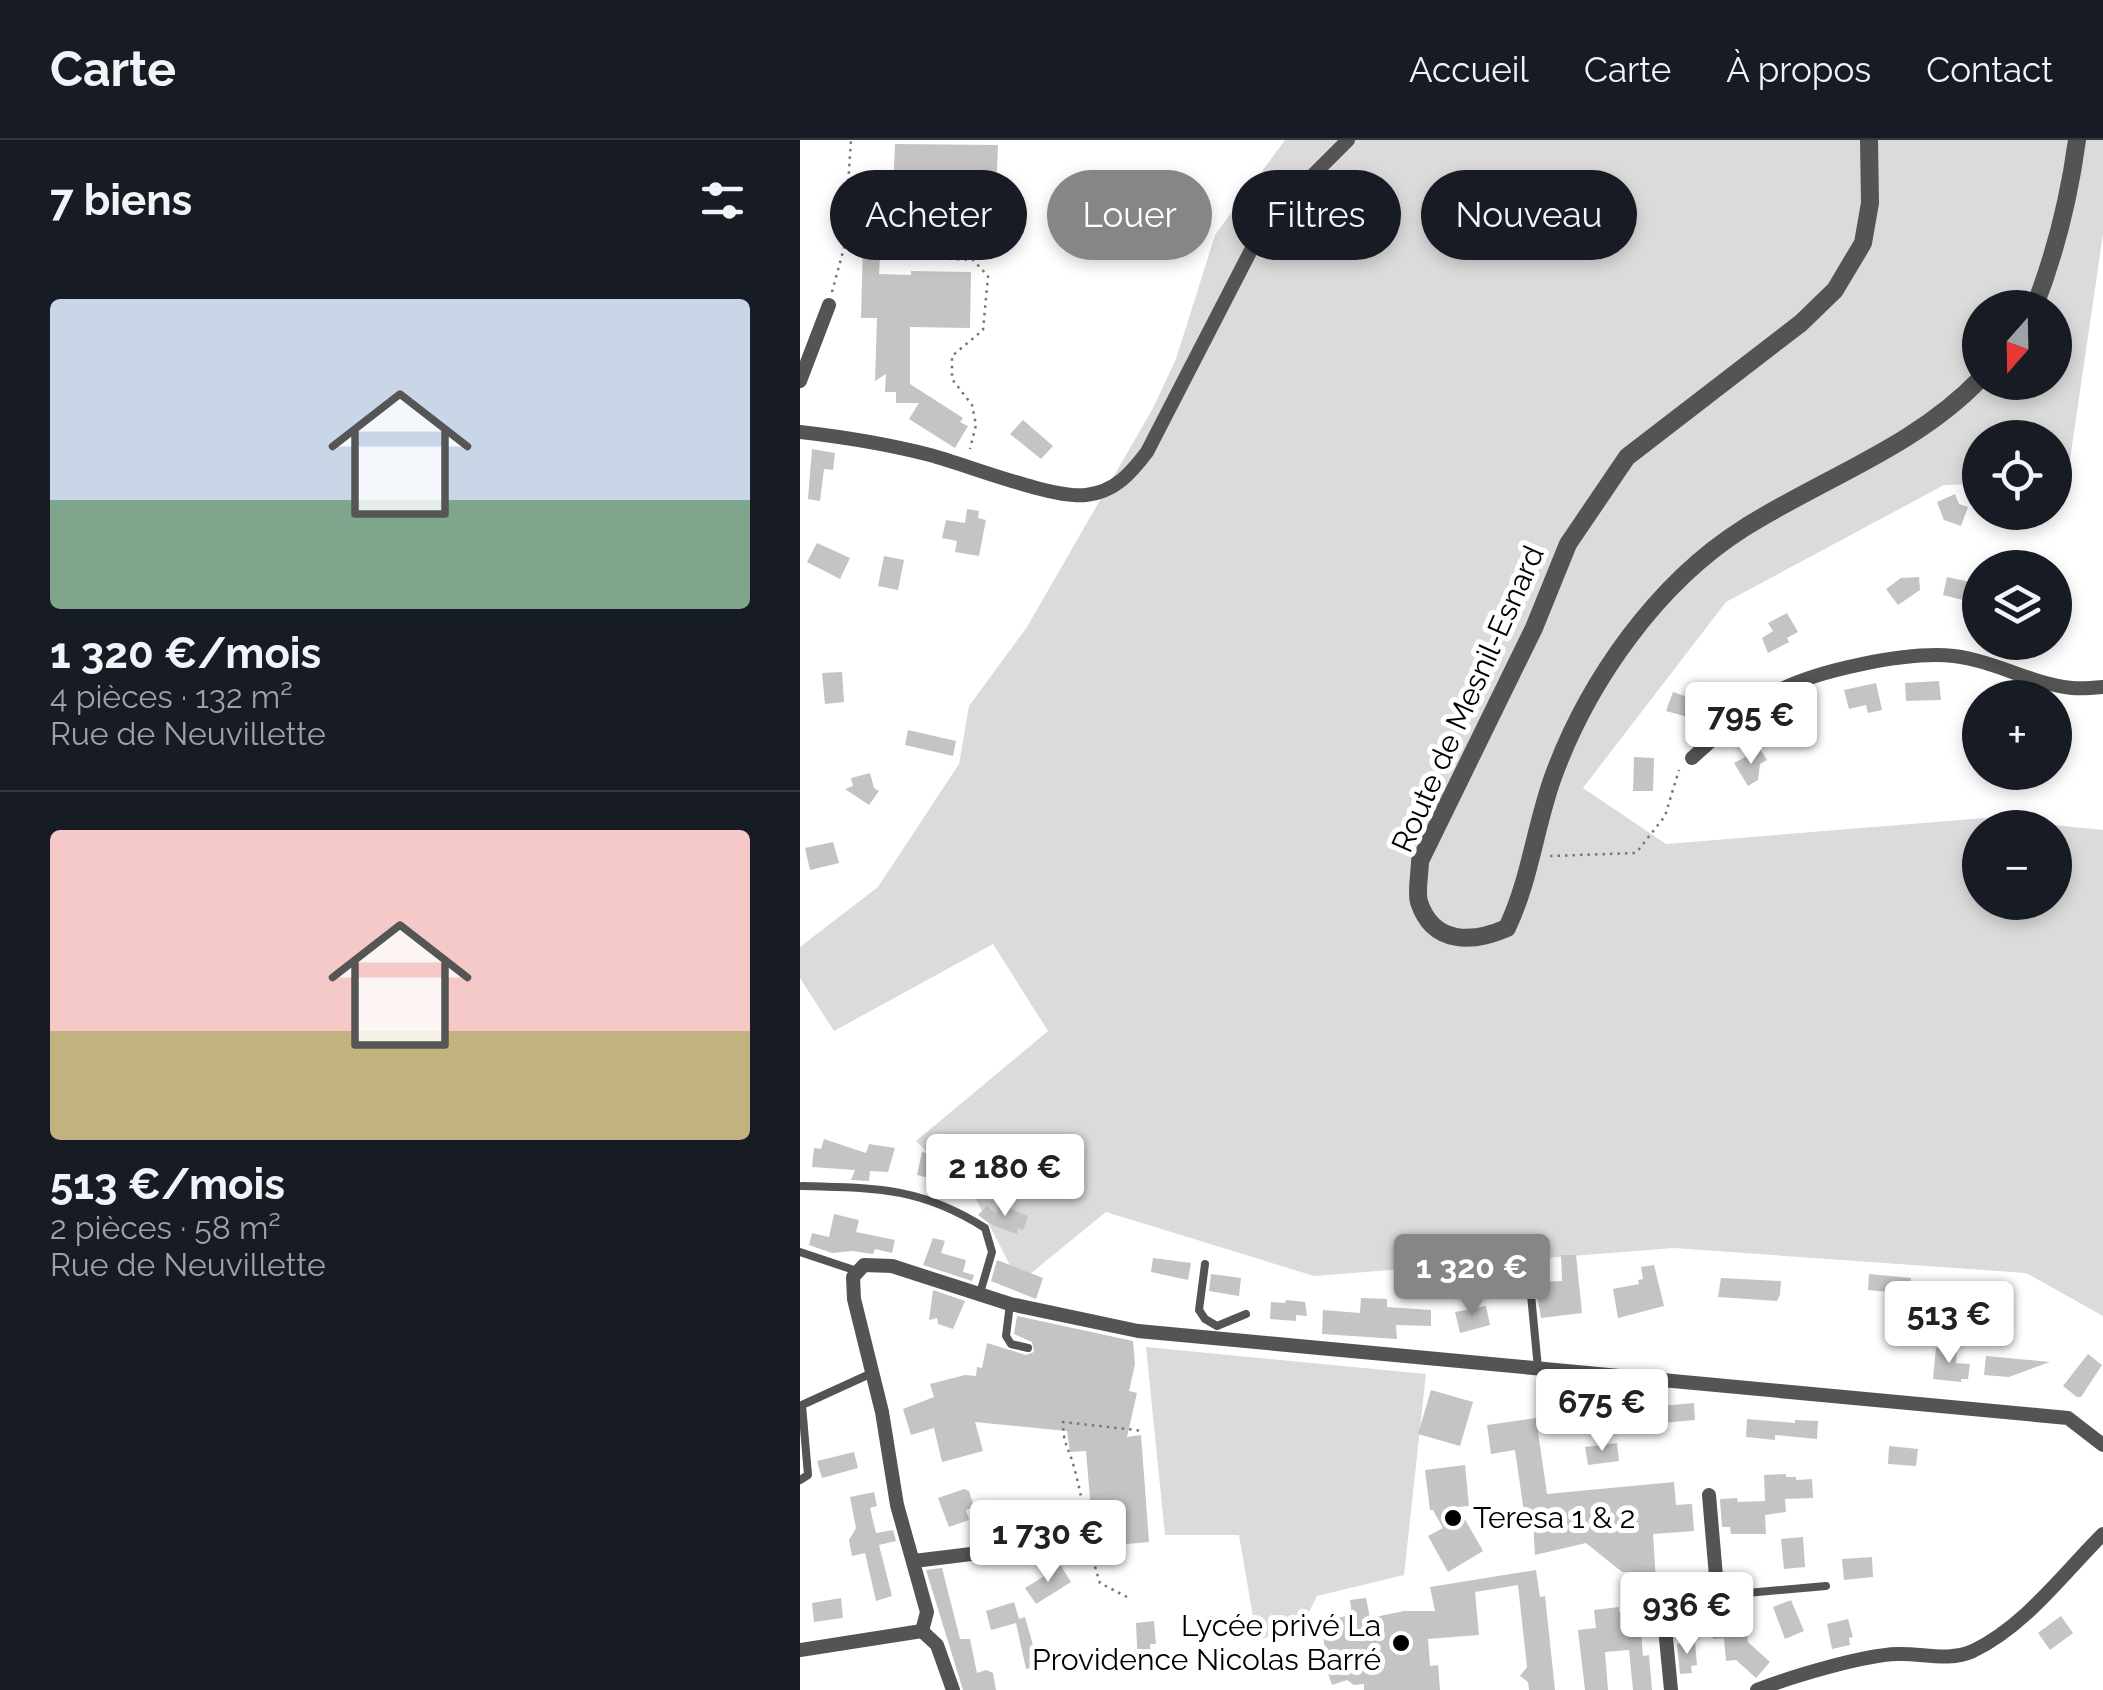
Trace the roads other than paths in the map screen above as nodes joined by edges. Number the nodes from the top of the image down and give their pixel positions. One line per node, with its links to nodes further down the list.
1 (1348, 140): 8 (street)
2 (1869, 140): 7 (street, Route de Mesnil-Esnard)
3 (2077, 140): 4 (street)
4 (2041, 290)
5 (828, 314): 6 (street)
6 (800, 381)
7 (1962, 398)
8 (800, 432)
9 (2103, 687): 10 (street)
10 (1692, 758)
11 (802, 1186): 16 (lane)
12 (800, 1252): 14 (lane)
13 (1205, 1264): 19 (lane)
14 (858, 1271): 16 (street); 22 (street)
15 (1518, 1284): 21 (lane)
16 (980, 1293): 17 (street)
17 (1010, 1304): 19 (street); 20 (lane)
18 (1246, 1314): 19 (lane)
19 (1216, 1332): 21 (street)
20 (1028, 1348)
21 (1538, 1368): 23 (street)
22 (872, 1373): 24 (lane); 28 (street)
23 (2103, 1445)
24 (800, 1480)
25 (1709, 1495): 30 (street)
26 (2103, 1534): 35 (street)
27 (1004, 1550): 28 (street)
28 (914, 1561): 31 (street)
29 (1826, 1586): 30 (lane)
30 (1714, 1596): 34 (street)
31 (922, 1631): 32 (street); 33 (street)
32 (800, 1650)
33 (953, 1690)
34 (1671, 1690)
35 (1757, 1690)

